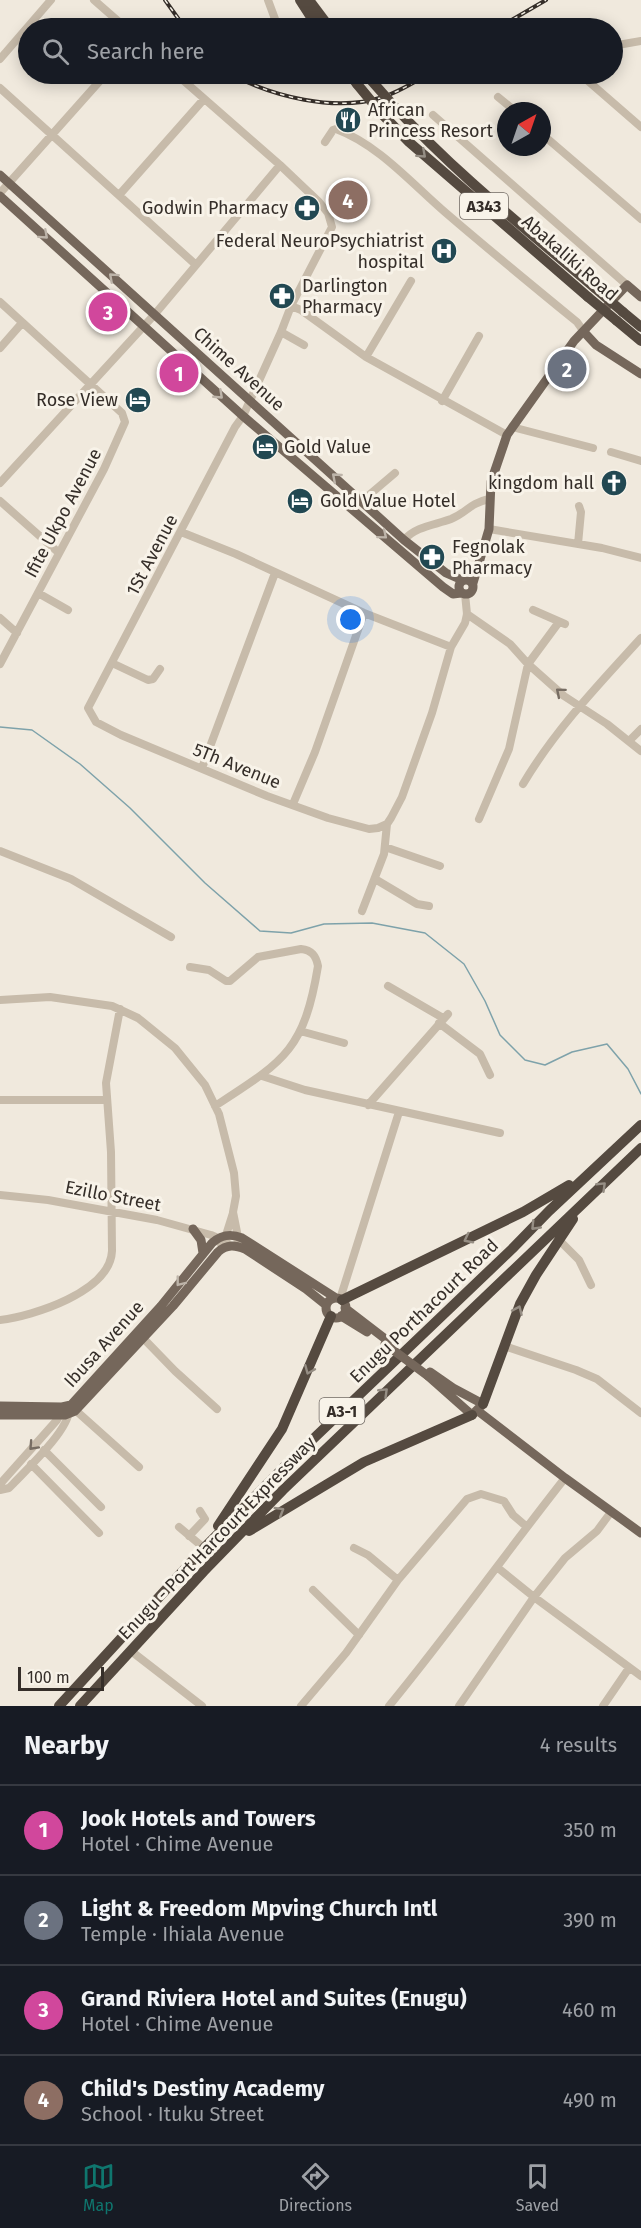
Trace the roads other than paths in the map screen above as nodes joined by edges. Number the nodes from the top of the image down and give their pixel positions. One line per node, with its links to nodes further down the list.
1 (51, 0): 6 (street)
2 (94, 0): 7 (street)
3 (268, 0): 8 (street)
4 (300, 0): 9 (highway)
5 (309, 0): 10 (highway)
6 (35, 18)
7 (115, 18)
8 (275, 18)
9 (312, 18)
10 (322, 18)
11 (18, 38): 14 (street)
12 (641, 40): 13 (street)
13 (623, 44)
14 (0, 59)
15 (97, 84): 26 (street)
16 (187, 84): 22 (street)
17 (357, 84): 38 (highway, Abakaliki Road / A343, one-way to 38, bridge)
18 (375, 84): 38 (highway, Abakaliki Road / A343, bridge)
19 (592, 84): 25 (street)
20 (0, 88): 26 (street)
21 (498, 97): 23 (street)
22 (204, 99): 29 (street); 32 (street)
23 (504, 102)
24 (433, 115): 37 (street)
25 (641, 127)
26 (52, 134): 31 (street); 32 (street)
27 (325, 142): 48 (street)
28 (551, 143): 34 (street)
29 (280, 165): 35 (street); 41 (street, 1St Avenue)
30 (0, 175): 31 (main road, Chime Avenue)
31 (9, 183): 33 (street); 42 (main road, Chime Avenue, one-way to 31)
32 (120, 194): 35 (street)
33 (0, 195): 45 (main road, Chime Avenue, one-way to 45)
34 (641, 219)
35 (195, 264): 42 (street)
36 (411, 281): 53 (street)
37 (627, 285): 39 (main road); 48 (main road)
38 (592, 292): 43 (highway, Abakaliki Road / A343, bridge)
39 (641, 297)
40 (0, 302): 44 (street)
41 (291, 306): 47 (street, 1St Avenue); 53 (street)
42 (155, 314): 45 (street); 57 (main road, Chime Avenue)
43 (620, 316): 46 (highway, Abakaliki Road / A343); 50 (highway, Abakaliki Road / A343)
44 (22, 323): 52 (street); 55 (street)
45 (144, 326): 55 (street); 58 (main road, Chime Avenue, one-way to 58)
46 (641, 327)
47 (281, 332): 51 (street); 57 (street, 1St Avenue)
48 (584, 332): 54 (main road); 59 (main road)
49 (479, 336): 56 (street)
50 (641, 341)
51 (303, 345)
52 (0, 348)
53 (366, 357): 56 (street)
54 (641, 374)
55 (91, 384): 64 (street); 73 (street, Ifite Ukpo Avenue)
56 (442, 401): 59 (street)
57 (249, 402): 58 (street, 1St Avenue); 67 (main road, Chime Avenue, one-way to 57)
58 (243, 416): 70 (street, 1St Avenue); 78 (main road, Chime Avenue, one-way to 78)
59 (510, 431): 60 (street); 65 (main road)
60 (593, 448)
61 (611, 452): 62 (street)
62 (641, 460)
63 (395, 473): 67 (street)
64 (0, 483)
65 (489, 499): 69 (main road); 71 (street)
66 (0, 501): 73 (street)
67 (362, 501): 71 (main road, Chime Avenue)
68 (579, 506): 72 (street)
69 (489, 530): 72 (street); 76 (main road)
70 (181, 532): 75 (street); 87 (street, 1St Avenue)
71 (404, 540): 76 (main road, Chime Avenue)
72 (578, 544): 74 (street)
73 (59, 553): 77 (street, Ifite Ukpo Avenue)
74 (641, 558)
75 (275, 573): 81 (street); 96 (street)
76 (467, 581): 78 (main road)
77 (38, 593): 79 (street); 84 (street, Ifite Ukpo Avenue)
78 (463, 593): 82 (street)
79 (68, 610)
80 (533, 610): 89 (street)
81 (364, 613): 86 (street); 98 (street)
82 (467, 614): 86 (street); 89 (street)
83 (0, 618): 84 (street)
84 (17, 633): 88 (street, Ifite Ukpo Avenue)
85 (641, 638): 91 (street)
86 (451, 647): 100 (street)
87 (112, 663): 90 (street); 92 (street, 1St Avenue)
88 (0, 664)
89 (528, 664): 91 (street, one-way to 89); 99 (street)
90 (160, 669)
91 (579, 707): 94 (street); 97 (street)
92 (88, 708): 96 (street, 5Th Avenue)
93 (641, 729): 94 (street)
94 (629, 741): 95 (street)
95 (641, 751)
96 (202, 768): 98 (street, 5Th Avenue)
97 (523, 784)
98 (293, 804): 100 (street, 5Th Avenue)
99 (479, 819)
100 (387, 824): 101 (street)
101 (385, 847): 103 (street); 104 (street)
102 (0, 851): 107 (street)
103 (440, 866)
104 (375, 879): 105 (street); 106 (street)
105 (429, 906)
106 (362, 911)
107 (171, 937)
108 (190, 967): 113 (street)
109 (388, 986): 112 (street)
110 (0, 1000): 111 (street)
111 (120, 1009): 118 (street); 120 (street)
112 (443, 1018): 115 (street); 119 (street)
113 (300, 1031): 114 (street); 116 (street)
114 (344, 1043)
115 (490, 1075)
116 (262, 1076): 119 (street); 120 (street)
117 (0, 1100): 118 (street)
118 (106, 1100): 128 (street)
119 (369, 1105): 121 (street)
120 (215, 1106): 129 (street)
121 (399, 1112): 123 (street); 137 (street)
122 (640, 1127): 125 (highway, Enugu Porthacourt Road / A3-1)
123 (500, 1133)
124 (641, 1148): 127 (highway, Enugu - Port Harcourt Expressway / A3-1, one-way to 124)
125 (592, 1170): 137 (highway, one-way to 137); 163 (highway, Enugu Porthacourt Road / A3-1, one-way to 163)
126 (0, 1195): 128 (street, Ezillo Street)
127 (580, 1206): 132 (highway); 162 (highway, Enugu - Port Harcourt Expressway / A3-1, one-way to 127)
128 (112, 1212): 130 (street, Ezillo Street); 138 (street)
129 (233, 1212): 131 (street); 133 (street)
130 (193, 1229): 131 (street, Ezillo Street); 135 (main road)
131 (222, 1237): 133 (main road); 134 (street); 135 (main road, Ibusa Avenue)
132 (559, 1240): 136 (street); 140 (highway, one-way to 132)
133 (238, 1241): 134 (main road); 137 (main road)
134 (225, 1247): 139 (main road, Ibusa Avenue)
135 (203, 1253): 144 (main road, Ibusa Avenue, one-way to 144)
136 (591, 1285)
137 (337, 1306): 141 (main road, bridge); 163 (highway, one-way to 163)
138 (0, 1320)
139 (143, 1338): 143 (street); 144 (main road, Ibusa Avenue)
140 (504, 1346): 145 (highway); 146 (street)
141 (429, 1374): 145 (main road); 145 (main road)
142 (0, 1406): 144 (main road)
143 (217, 1408)
144 (68, 1410): 147 (main road); 148 (street, Ibusa Avenue); 150 (street); 152 (street, Ibusa Avenue, one-way to 152)
145 (478, 1410): 151 (main road); 162 (highway, one-way to 145)
146 (641, 1413)
147 (0, 1415)
148 (44, 1450): 149 (street, Ibusa Avenue); 154 (street)
149 (31, 1464): 153 (street, Ibusa Avenue); 159 (street)
150 (139, 1467)
151 (565, 1478): 156 (main road); 158 (street)
152 (0, 1484)
153 (0, 1490)
154 (101, 1507)
155 (201, 1511): 161 (street)
156 (610, 1512): 160 (main road); 168 (street)
157 (179, 1527): 161 (street)
158 (527, 1527): 165 (street); 166 (street)
159 (99, 1533)
160 (641, 1533)
161 (189, 1536): 163 (street)
162 (231, 1543): 170 (highway, Enugu - Port Harcourt Expressway / A3-1)
163 (205, 1547): 173 (highway, Enugu Porthacourt Road / A3-1)
164 (354, 1548): 166 (street)
165 (498, 1568): 168 (street); 177 (street)
166 (398, 1580): 169 (street)
167 (313, 1590): 169 (street)
168 (534, 1598): 171 (street); 178 (street)
169 (359, 1635): 176 (street)
170 (131, 1651): 174 (highway, Enugu - Port Harcourt Expressway / A3-1); 175 (street)
171 (629, 1668): 172 (street); 179 (street)
172 (641, 1676)
173 (59, 1706)
174 (80, 1706)
175 (202, 1706)
176 (301, 1706)
177 (389, 1706)
178 (459, 1706)
179 (603, 1706)

